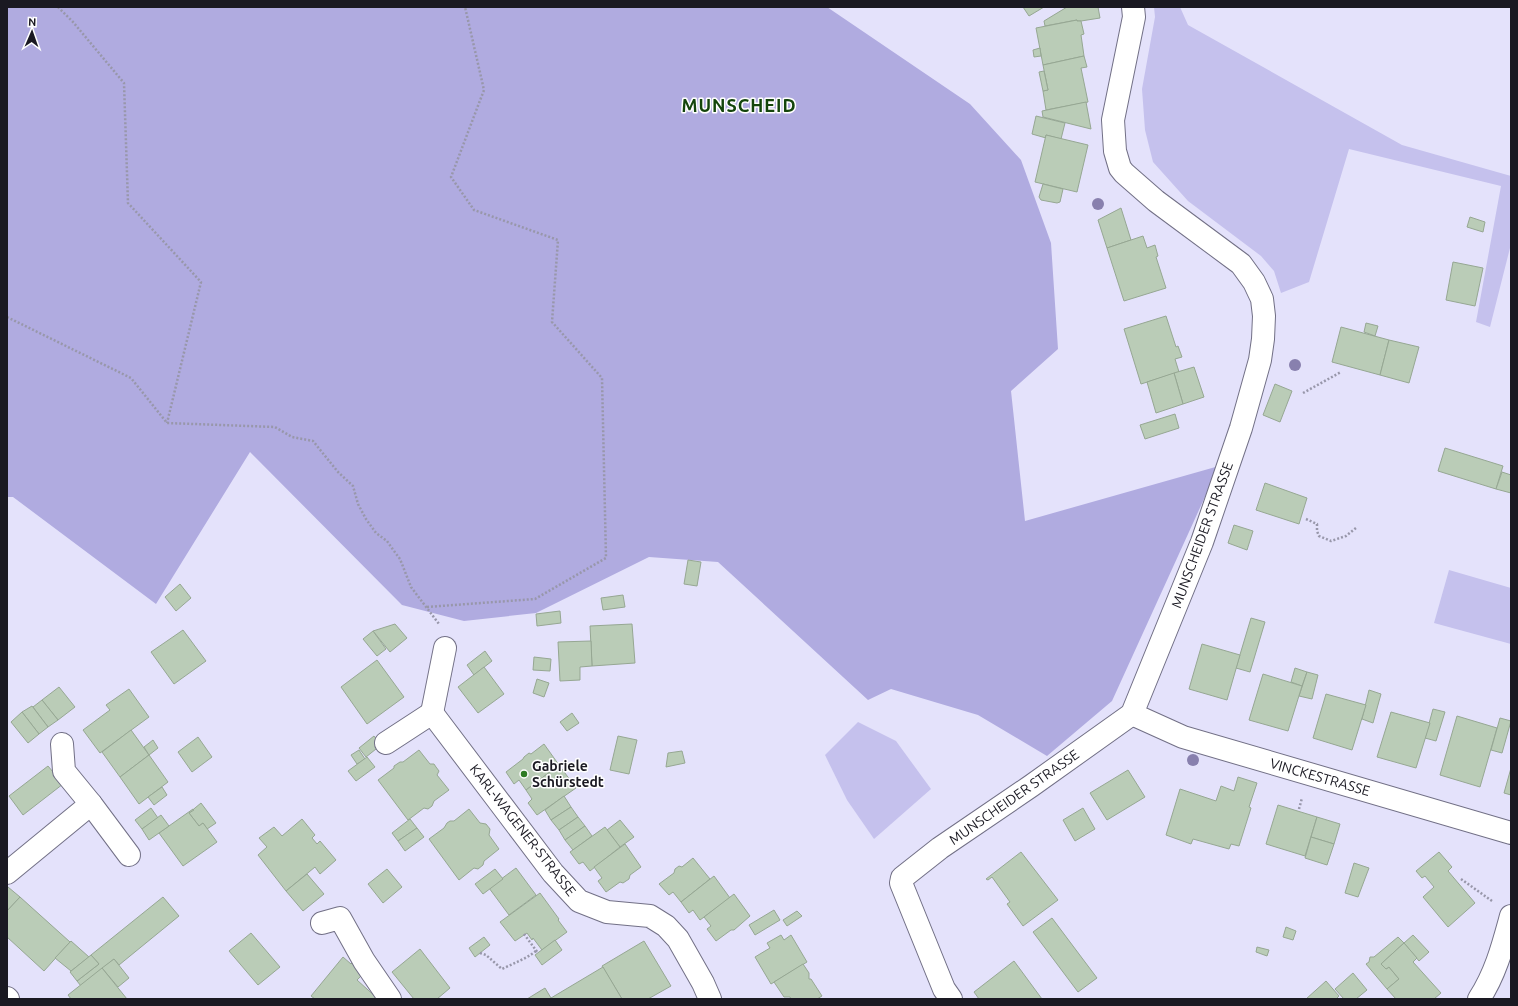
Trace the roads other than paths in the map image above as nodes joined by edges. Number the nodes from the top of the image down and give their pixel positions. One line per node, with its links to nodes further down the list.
1 (1133, 7): 4 (street, MUNSCHEIDER STRASSE)
2 (445, 648): 3 (street)
3 (432, 713): 5 (street); 14 (street, KARL-WAGENER-STRASSE)
4 (1132, 714): 8 (street, VINCKESTRASSE); 15 (street, MUNSCHEIDER STRASSE)
5 (386, 743)
6 (62, 744): 7 (street)
7 (91, 804): 9 (street); 10 (street)
8 (1511, 832)
9 (130, 855)
10 (7, 873)
11 (1511, 916): 16 (street)
12 (322, 923): 13 (street)
13 (390, 999)
14 (710, 999)
15 (951, 999)
16 (1480, 999)

